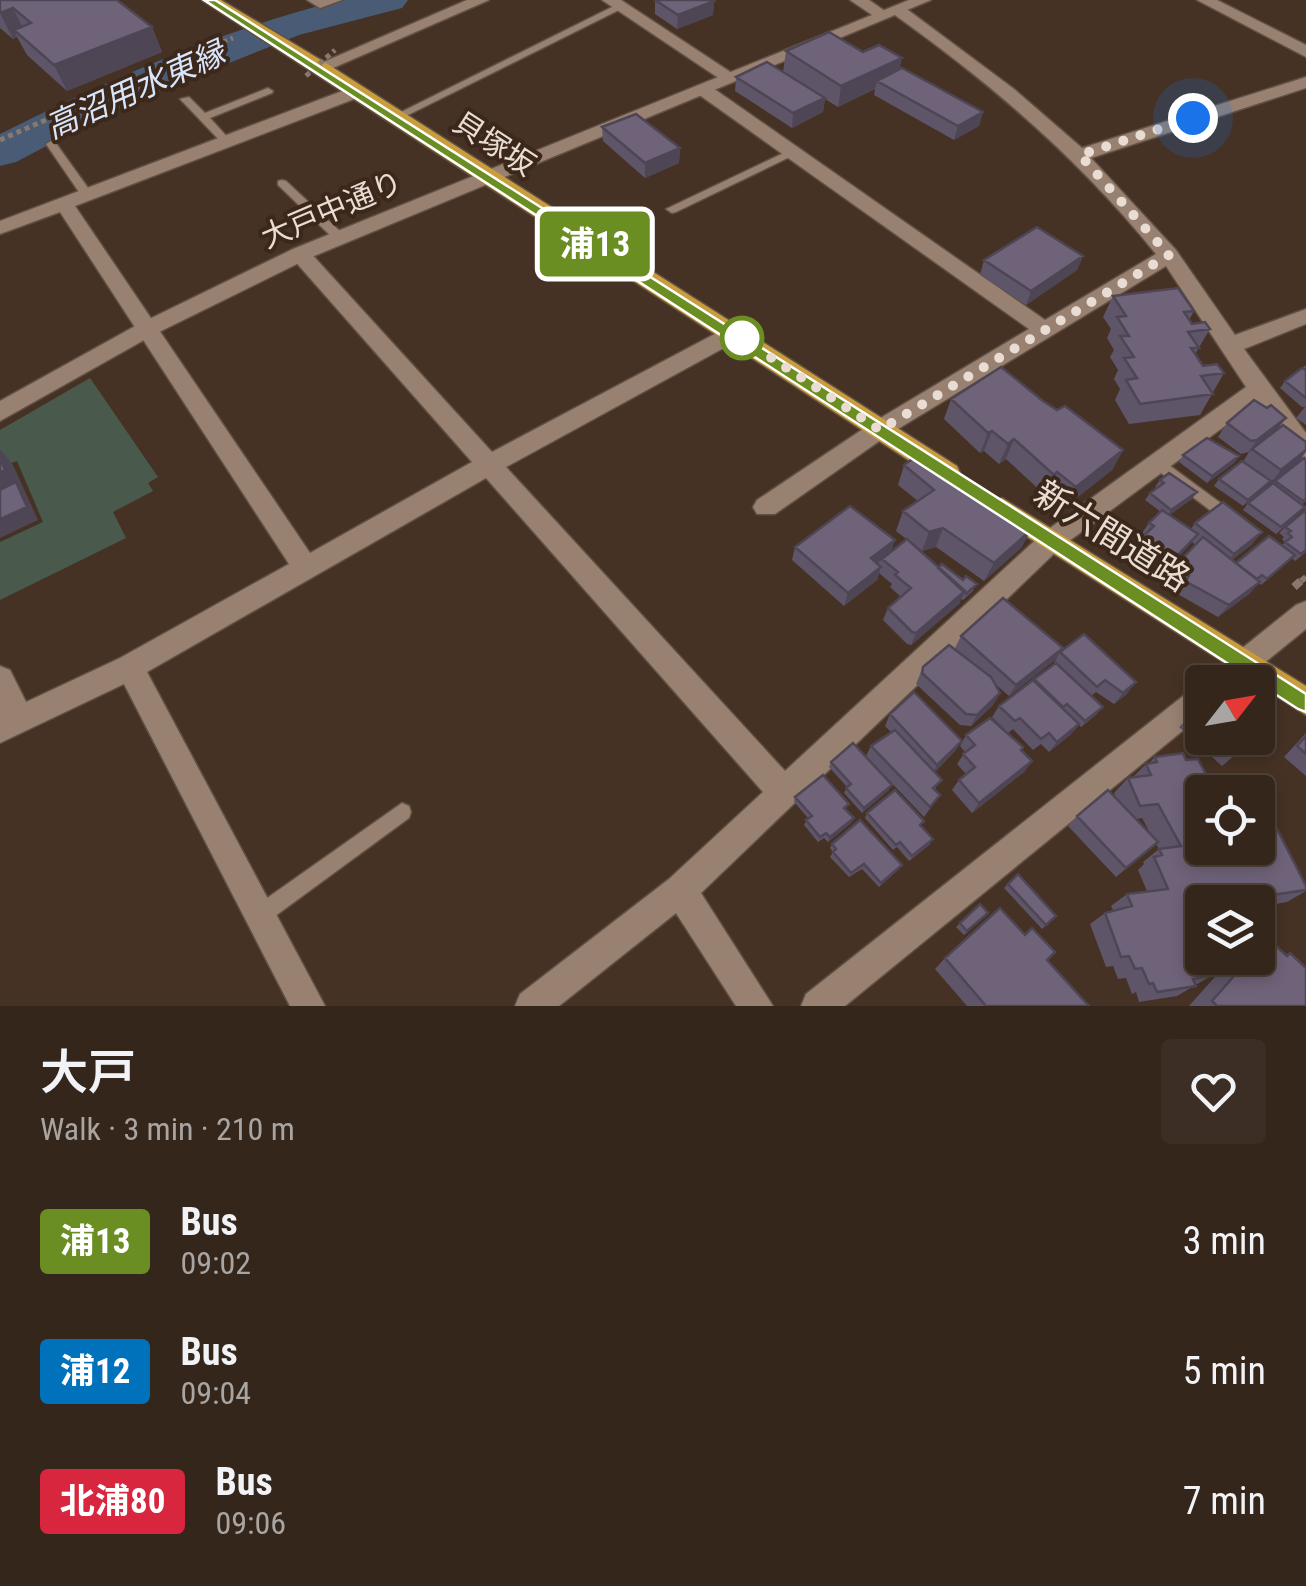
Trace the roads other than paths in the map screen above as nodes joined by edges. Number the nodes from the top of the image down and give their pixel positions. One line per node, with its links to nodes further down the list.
1 (210, 0): 11 (main road, 貝塚坂)
2 (316, 0): 3 (street)
3 (334, 0)
4 (480, 0): 11 (street)
5 (858, 0): 9 (street)
6 (923, 0): 9 (street, 大戸中通り)
7 (1219, 2): 10 (street)
8 (615, 3): 12 (street); 19 (lane)
9 (891, 13): 12 (street, 大戸中通り); 23 (street)
10 (1306, 52)
11 (313, 71): 16 (main road, 貝塚坂)
12 (732, 79): 14 (street, 大戸中通り)
13 (1306, 82): 23 (street)
14 (704, 90): 22 (street); 24 (street, 大戸中通り)
15 (268, 91): 18 (lane)
16 (356, 92): 19 (main road, 貝塚坂); 20 (street)
17 (186, 99): 18 (lane)
18 (202, 116): 20 (lane)
19 (396, 117): 24 (main road, 貝塚坂)
20 (226, 140): 26 (street)
21 (51, 144): 26 (lane)
22 (792, 152): 28 (lane); 35 (street)
23 (1080, 155): 32 (street)
24 (489, 176): 30 (street, 大戸中通り); 36 (main road, 貝塚坂)
25 (282, 184): 30 (lane)
26 (87, 195): 27 (street)
27 (64, 204): 29 (street); 34 (street)
28 (672, 209)
29 (0, 228)
30 (339, 237): 31 (street, 大戸中通り)
31 (300, 254): 34 (street, 大戸中通り); 43 (street)
32 (1169, 255): 35 (street); 37 (street)
33 (1306, 316): 37 (street)
34 (145, 330): 39 (street, 大戸中通り); 47 (street)
35 (1045, 330): 40 (street)
36 (734, 333): 40 (main road, 貝塚坂); 43 (street)
37 (1233, 345): 38 (street)
38 (1260, 388): 41 (street); 42 (street)
39 (0, 412)
40 (880, 430): 44 (street); 46 (main road, 新六間道路)
41 (1306, 449)
42 (1158, 463): 45 (lane); 46 (street)
43 (488, 465): 47 (street); 56 (street)
44 (766, 507)
45 (1242, 526)
46 (1052, 540): 49 (main road, 新六間道路); 56 (street)
47 (306, 567): 51 (street)
48 (1306, 613): 49 (street)
49 (1246, 663): 50 (street); 53 (main road, 新六間道路)
50 (1243, 665)
51 (130, 668): 55 (street); 59 (street)
52 (0, 679): 55 (street)
53 (1306, 702)
54 (1185, 712): 63 (street)
55 (9, 724)
56 (784, 793): 58 (street)
57 (402, 812): 59 (lane)
58 (680, 890): 61 (street); 62 (street)
59 (260, 915): 60 (street)
60 (308, 1006)
61 (532, 1006)
62 (756, 1006)
63 (818, 1006)

